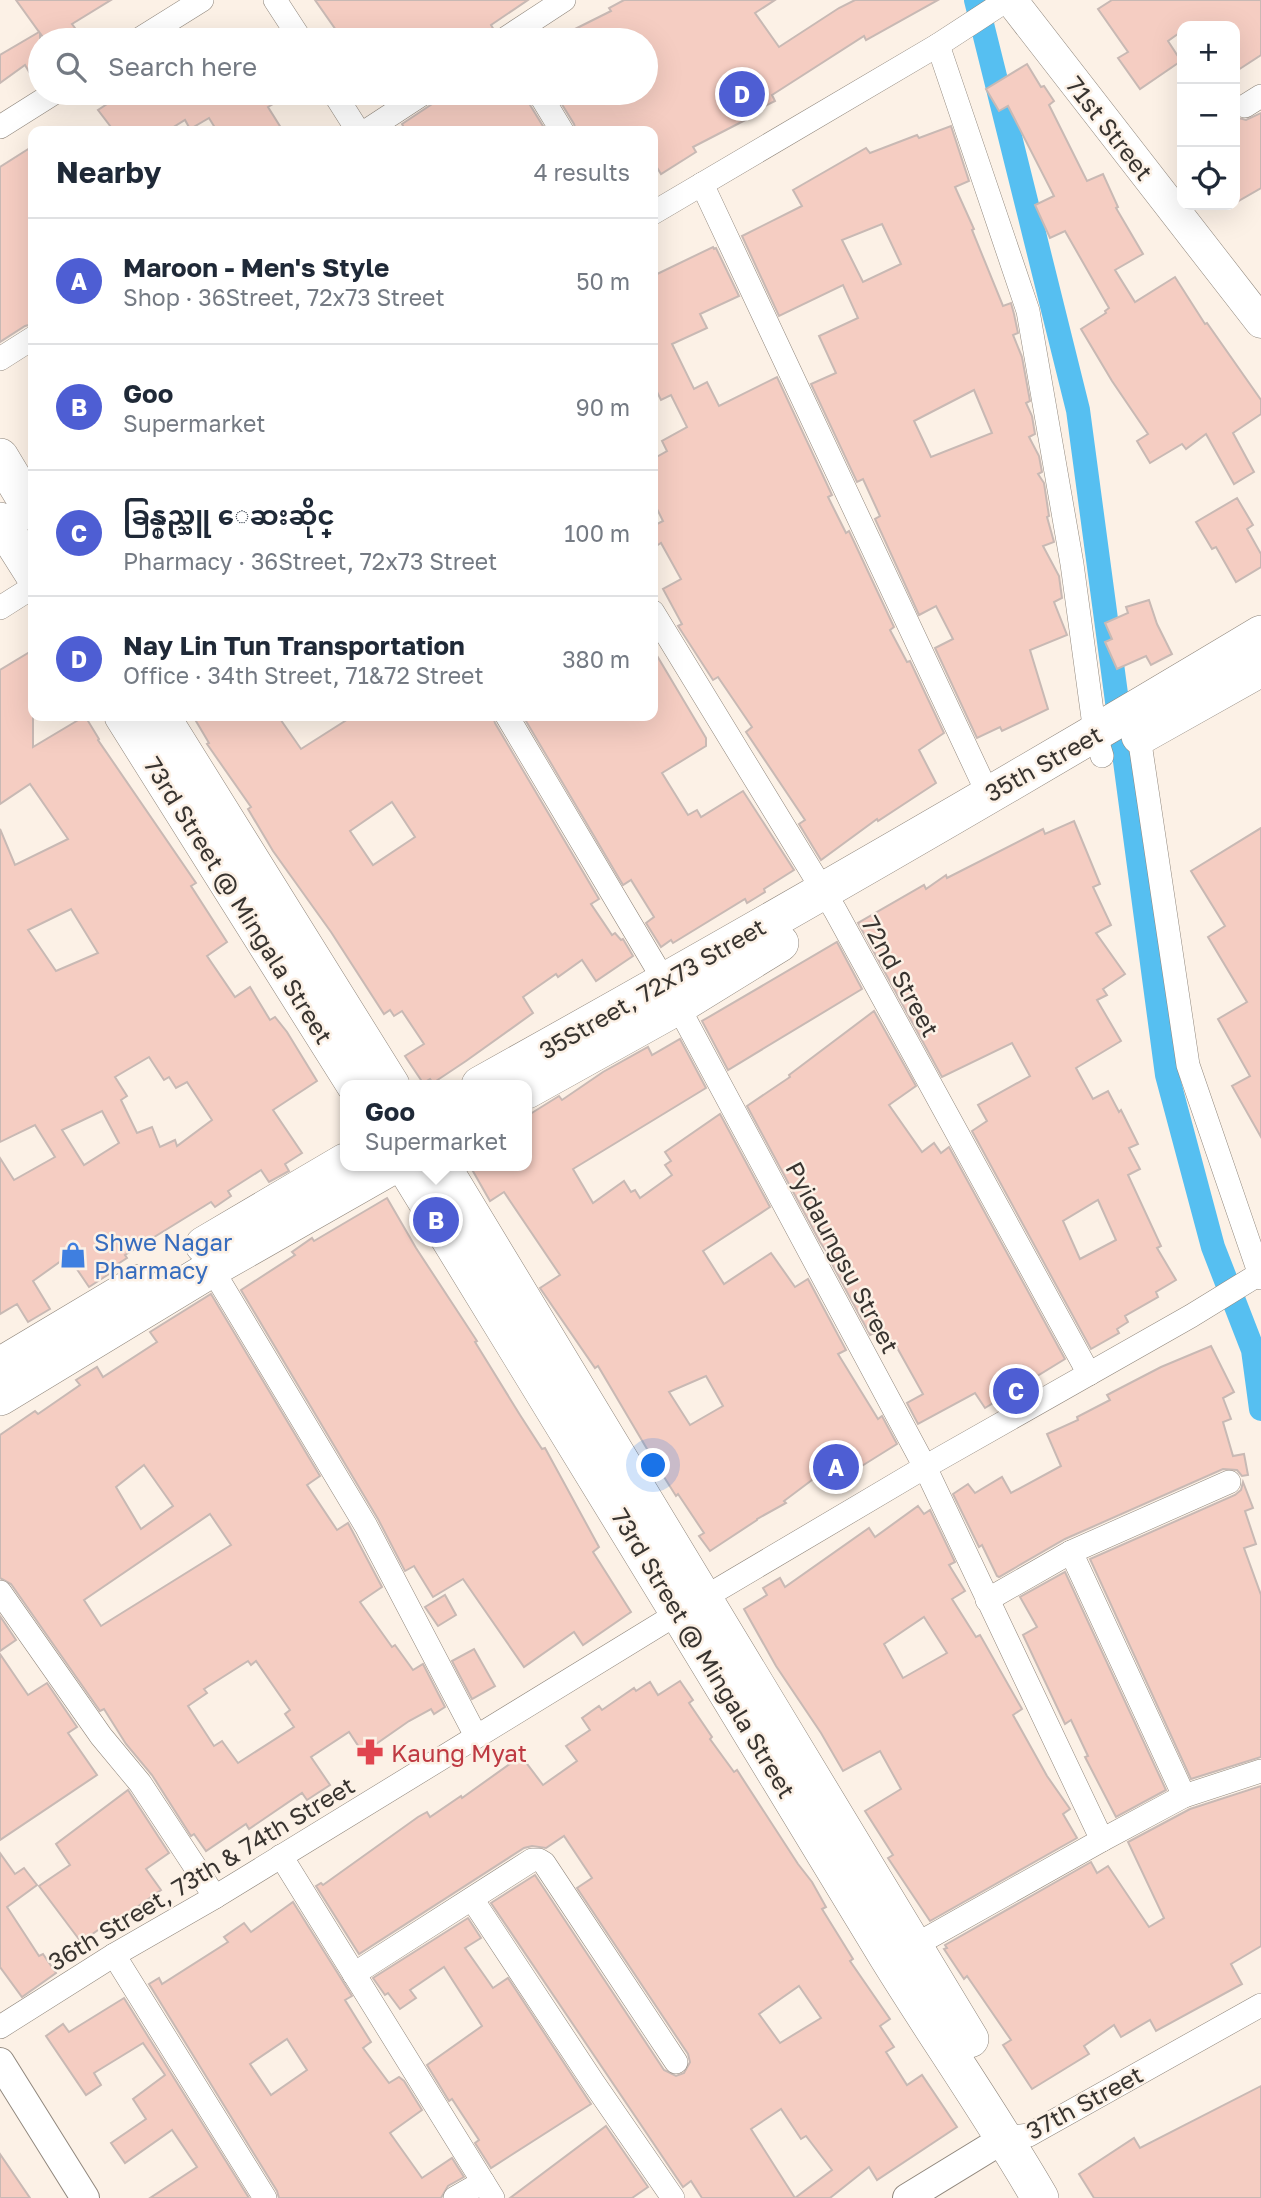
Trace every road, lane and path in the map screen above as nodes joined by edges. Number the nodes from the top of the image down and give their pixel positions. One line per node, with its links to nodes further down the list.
1 (202, 0): 5 (street)
2 (275, 0): 6 (street)
3 (564, 0): 7 (street)
4 (1003, 3): 8 (street); 19 (main road, 71st Street)
5 (157, 28)
6 (293, 28)
7 (522, 28)
8 (943, 41): 17 (street); 34 (street)
9 (35, 105): 16 (street)
10 (342, 105): 13 (street)
11 (406, 105): 14 (street)
12 (546, 105): 15 (street)
13 (355, 126)
14 (374, 126)
15 (559, 126)
16 (0, 127)
17 (702, 184): 18 (street); 35 (street)
18 (658, 210)
19 (1261, 322)
20 (28, 341): 21 (street)
21 (0, 359)
22 (0, 457): 23 (main road)
23 (28, 504)
24 (0, 521): 25 (main road)
25 (28, 565)
26 (28, 590): 27 (street)
27 (0, 608)
28 (658, 620): 36 (street, 72nd Street)
29 (1261, 634): 34 (main road, 35th Street)
30 (1261, 668): 34 (main road, 35th Street)
31 (126, 721): 38 (main road, 73rd Street @ Mingala Street)
32 (164, 721): 39 (main road, 73rd Street @ Mingala Street)
33 (510, 721): 37 (street, Pyidaungsu Street)
34 (1119, 733): 35 (main road, 35th Street); 36 (main road, 35th Street); 47 (street)
35 (988, 794): 36 (main road, 35th Street)
36 (829, 900): 37 (main road, 35Street, 72x73 Street); 49 (street, 72nd Street)
37 (672, 994): 40 (main road, 35Street, 72x73 Street); 41 (main road, 35Street, 72x73 Street); 51 (street, Pyidaungsu Street)
38 (352, 1080)
39 (388, 1080)
40 (491, 1080)
41 (532, 1087)
42 (340, 1165): 46 (main road)
43 (382, 1171): 46 (main road)
44 (408, 1171): 56 (main road, 73rd Street @ Mingala Street)
45 (445, 1171): 56 (main road, 73rd Street @ Mingala Street)
46 (205, 1258): 48 (main road); 50 (main road); 57 (street)
47 (1261, 1275): 49 (street, 36th Street, 73th & 74th Street)
48 (0, 1366)
49 (1089, 1374): 51 (street, 36th Street, 73th & 74th Street)
50 (0, 1397)
51 (925, 1467): 55 (street, Pyidaungsu Street); 56 (street, 36th Street, 73th & 74th Street)
52 (1229, 1482): 53 (street)
53 (1071, 1552): 55 (street); 59 (street)
54 (0, 1592): 62 (street)
55 (987, 1600): 60 (street, Pyidaungsu Street)
56 (692, 1606): 57 (street, 36th Street, 73th & 74th Street); 64 (main road, 73rd Street @ Mingala Street)
57 (476, 1736): 61 (street, 36th Street, 73th & 74th Street)
58 (1261, 1771): 59 (street)
59 (1184, 1796): 60 (street)
60 (1102, 1840): 64 (street)
61 (281, 1856): 62 (street, 36th Street, 73th & 74th Street); 66 (street)
62 (215, 1897): 65 (street, 36th Street, 73th & 74th Street)
63 (472, 1899): 66 (street); 70 (street); 76 (street)
64 (902, 1953): 71 (main road, 73rd Street @ Mingala Street)
65 (114, 1955): 68 (street, 36th Street, 73th & 74th Street); 74 (street)
66 (354, 1974): 72 (street)
67 (1261, 2005): 71 (street, 37th Street)
68 (0, 2027)
69 (0, 2062): 73 (street)
70 (676, 2062)
71 (1017, 2136): 77 (street, 37th Street); 78 (main road); 79 (main road)
72 (488, 2190): 75 (street)
73 (85, 2198)
74 (265, 2198)
75 (455, 2198)
76 (673, 2198)
77 (907, 2198)
78 (1040, 2198)
79 (1067, 2198)

